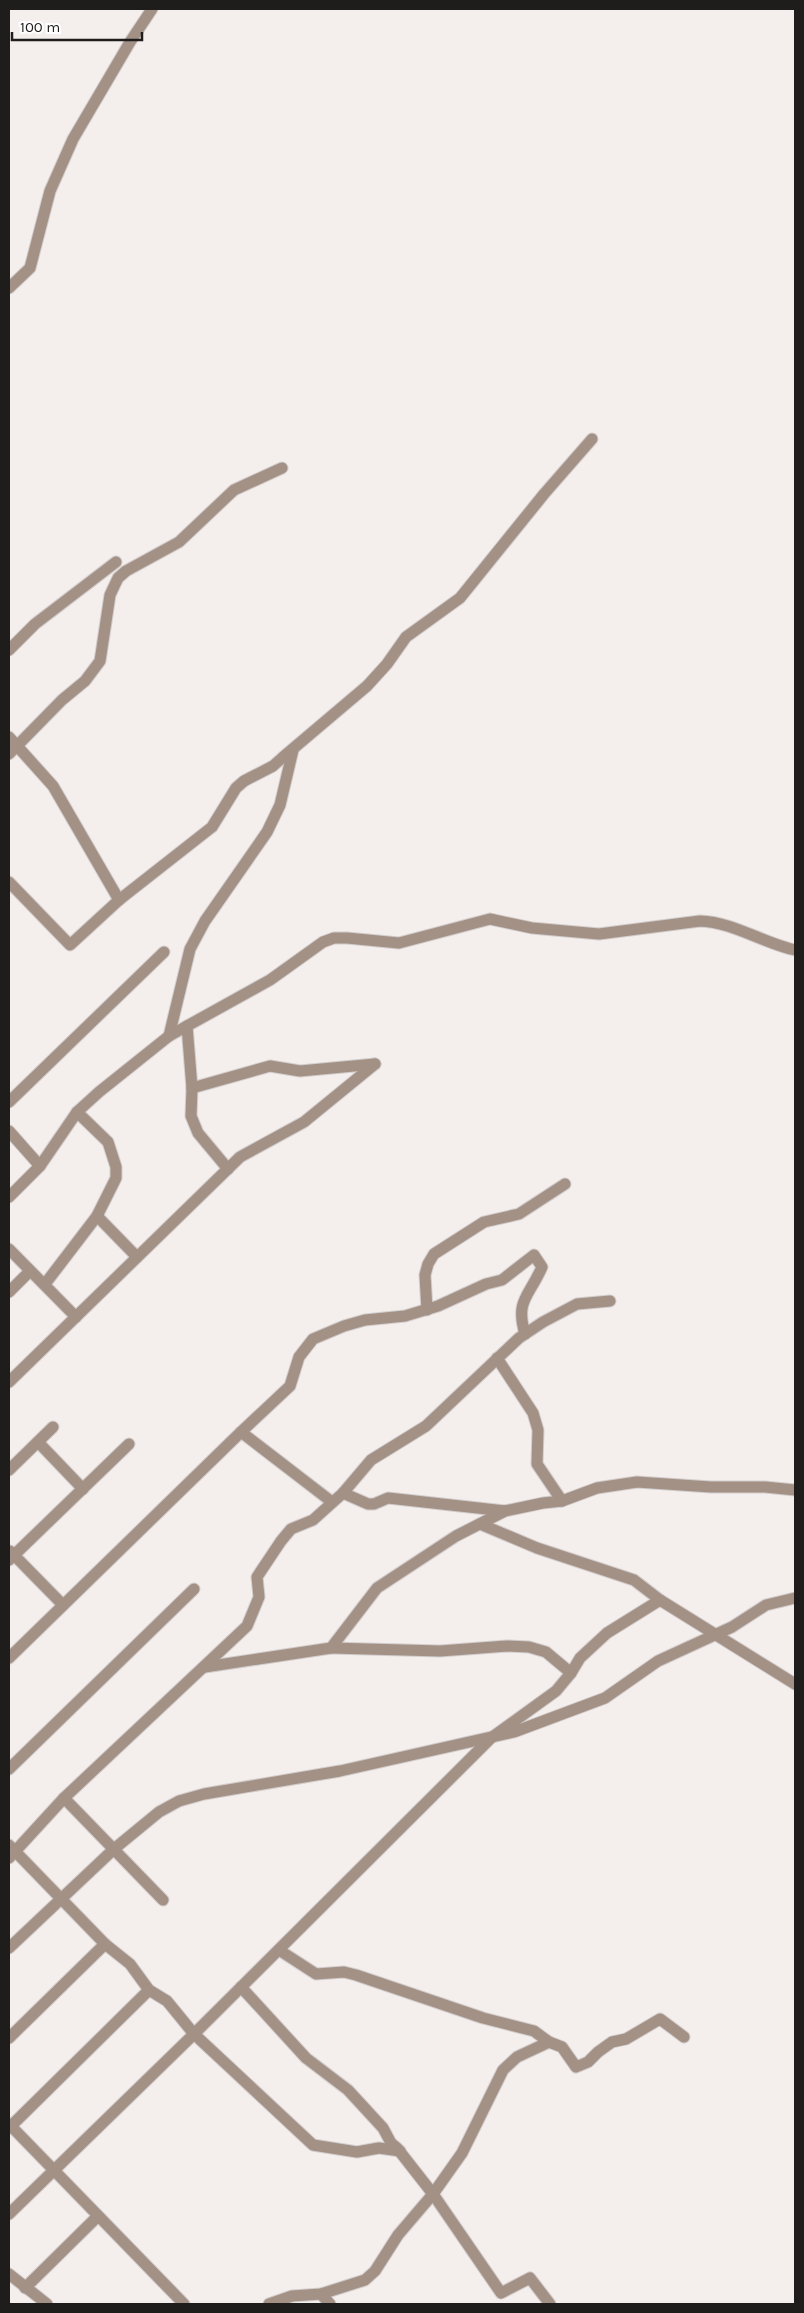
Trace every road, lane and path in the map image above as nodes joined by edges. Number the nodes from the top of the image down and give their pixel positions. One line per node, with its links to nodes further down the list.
1 (152, 9): 2 (street)
2 (9, 288)
3 (592, 439): 8 (street)
4 (282, 468): 7 (street)
5 (116, 562): 6 (street)
6 (9, 650)
7 (12, 746): 10 (street)
8 (293, 750): 10 (street); 14 (street)
9 (9, 882): 10 (street)
10 (119, 900)
11 (795, 950): 13 (street)
12 (164, 952): 16 (street)
13 (187, 1026): 14 (street); 15 (street)
14 (169, 1036): 17 (street)
15 (192, 1088): 20 (street); 20 (street)
16 (9, 1102)
17 (77, 1112): 19 (street); 23 (street)
18 (9, 1131): 19 (street)
19 (40, 1166): 22 (street)
20 (228, 1169): 25 (street)
21 (565, 1184): 30 (street)
22 (9, 1197)
23 (97, 1216): 25 (street); 27 (street)
24 (9, 1250): 26 (street)
25 (137, 1257): 31 (street)
26 (30, 1271): 27 (street); 28 (street)
27 (45, 1284): 31 (street)
28 (9, 1292)
29 (610, 1301): 32 (street)
30 (426, 1310): 32 (street); 36 (street)
31 (76, 1316): 34 (street)
32 (525, 1334): 33 (street)
33 (497, 1358): 42 (street); 43 (street)
34 (9, 1382)
35 (53, 1427): 37 (street)
36 (241, 1432): 44 (street); 51 (street)
37 (38, 1442): 39 (street); 40 (street)
38 (128, 1444): 40 (street)
39 (9, 1470)
40 (83, 1488): 47 (street)
41 (795, 1490): 43 (street)
42 (343, 1493): 44 (street); 45 (street)
43 (562, 1501): 45 (street)
44 (332, 1502): 55 (street)
45 (505, 1511): 46 (street)
46 (480, 1524): 50 (street); 53 (street)
47 (11, 1555): 51 (street)
48 (194, 1589): 59 (street)
49 (795, 1598): 52 (street)
50 (660, 1600): 52 (street); 56 (street)
51 (63, 1605): 54 (street)
52 (717, 1635): 57 (street); 58 (street)
53 (331, 1648): 55 (street); 56 (street)
54 (9, 1658)
55 (205, 1667): 60 (street)
56 (571, 1673): 58 (street)
57 (795, 1684)
58 (491, 1738): 61 (street); 67 (street)
59 (9, 1769)
60 (64, 1798): 61 (street); 62 (street)
61 (114, 1849): 63 (street); 64 (street)
62 (11, 1852): 63 (street)
63 (60, 1898): 65 (street); 66 (street)
64 (163, 1900)
65 (10, 1943)
66 (105, 1944): 69 (street); 72 (street)
67 (279, 1950): 68 (street); 73 (street)
68 (241, 1987): 70 (street); 75 (street)
69 (150, 1990): 70 (street); 74 (street)
70 (194, 2034): 75 (street); 76 (street)
71 (684, 2037): 73 (street)
72 (9, 2038)
73 (549, 2042): 77 (street)
74 (9, 2126): 76 (street)
75 (400, 2151): 77 (street)
76 (54, 2171): 78 (street); 79 (street)
77 (433, 2194): 82 (street); 87 (street)
78 (9, 2214)
79 (98, 2216): 81 (street); 84 (street)
80 (9, 2274): 81 (street)
81 (25, 2288): 83 (street)
82 (321, 2294): 85 (street); 86 (street)
83 (46, 2304)
84 (184, 2304)
85 (269, 2304)
86 (330, 2304)
87 (550, 2304)

